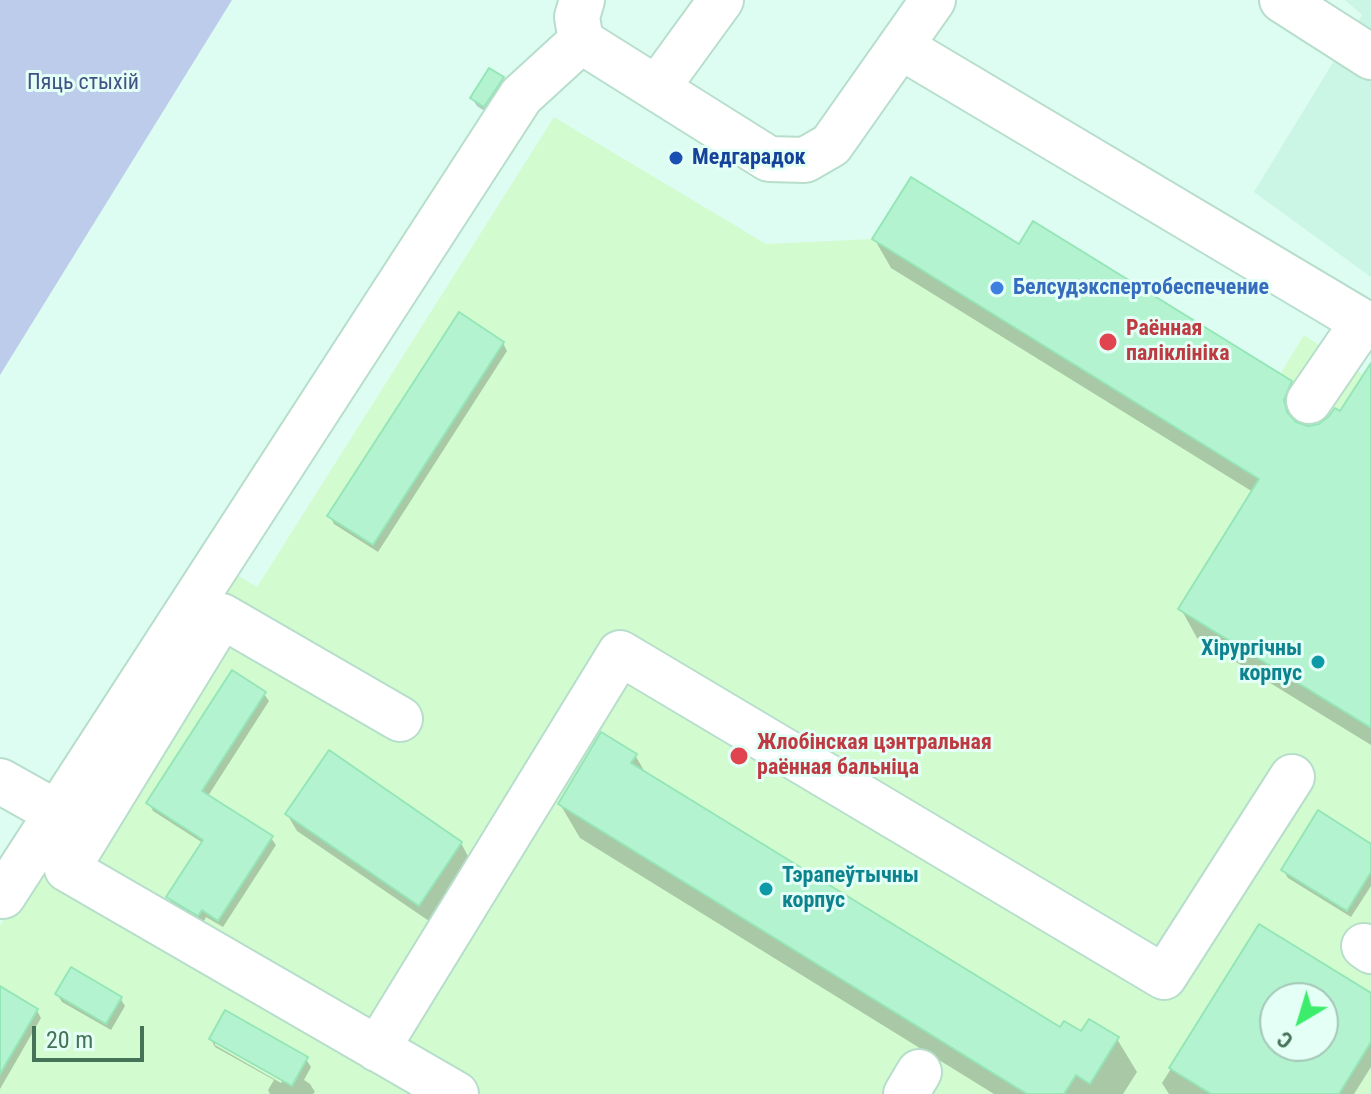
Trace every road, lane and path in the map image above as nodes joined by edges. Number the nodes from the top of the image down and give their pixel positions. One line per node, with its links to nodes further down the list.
1 (721, 0): 7 (street)
2 (933, 0): 5 (street)
3 (1282, 0): 6 (street)
4 (582, 20): 7 (street); 12 (street)
5 (901, 47): 7 (street); 8 (street)
6 (1371, 57)
7 (657, 88)
8 (1309, 401)
9 (400, 719): 14 (street)
10 (1292, 777): 14 (street)
11 (0, 781): 12 (street)
12 (57, 813): 13 (street)
13 (0, 894)
14 (377, 1049): 15 (street)
15 (456, 1094)

